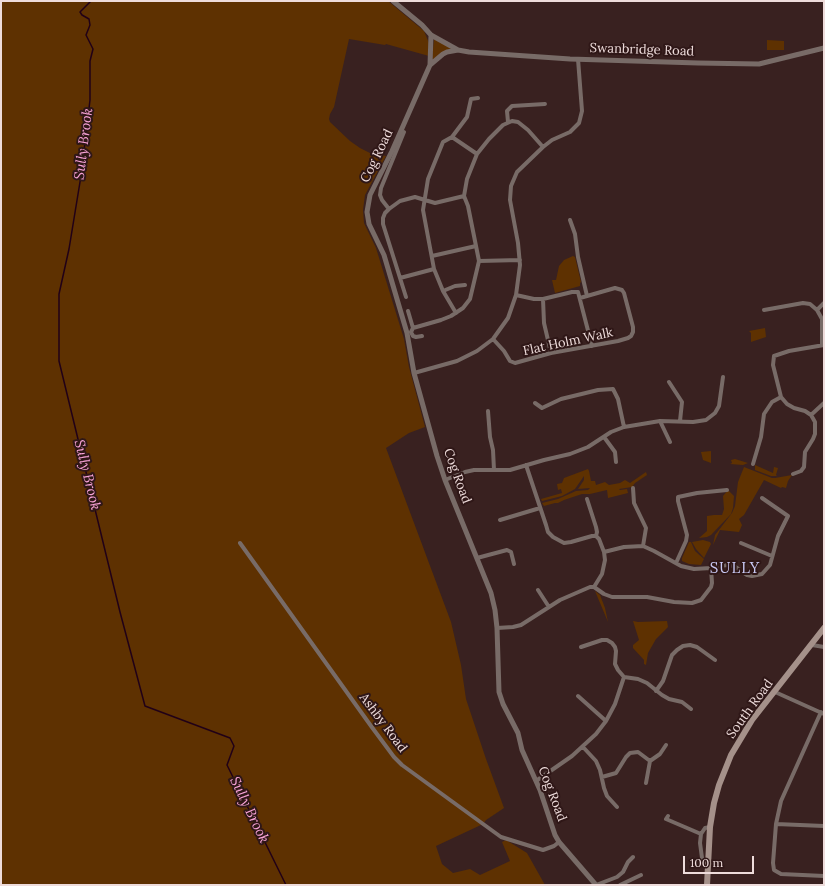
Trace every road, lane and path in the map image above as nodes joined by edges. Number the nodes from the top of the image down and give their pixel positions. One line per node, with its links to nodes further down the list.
1 (392, 1): 2 (street)
2 (431, 35): 4 (street); 6 (street, Cog Road)
3 (824, 48): 5 (street, Swanbridge Road)
4 (458, 50): 5 (street, Swanbridge Road); 6 (street, Cog Road)
5 (578, 59): 12 (street)
6 (430, 66): 42 (street, Cog Road)
7 (478, 98): 11 (street)
8 (545, 104): 9 (street)
9 (508, 122): 12 (street); 13 (street)
10 (404, 132): 16 (street)
11 (452, 137): 13 (street); 15 (street)
12 (543, 147): 21 (street)
13 (477, 154): 14 (street)
14 (464, 196): 15 (street); 18 (street)
15 (425, 200): 16 (street); 19 (street)
16 (388, 209): 23 (street)
17 (570, 220): 27 (street)
18 (476, 246): 19 (street); 20 (street)
19 (432, 256): 22 (street)
20 (479, 260): 21 (street); 35 (street)
21 (520, 260): 26 (street)
22 (434, 269): 23 (street); 25 (street)
23 (400, 278): 28 (street)
24 (465, 284): 25 (street)
25 (443, 291): 35 (street)
26 (516, 295): 30 (street); 38 (street)
27 (587, 296): 29 (street); 40 (street, Flat Holm Walk)
28 (406, 297)
29 (580, 298): 30 (street); 40 (street)
30 (543, 299): 41 (street)
31 (824, 303): 33 (street)
32 (764, 310): 33 (street)
33 (817, 310): 39 (street)
34 (408, 311): 36 (street)
35 (456, 313): 36 (street)
36 (413, 328): 37 (street)
37 (422, 336)
38 (493, 339): 41 (street, Flat Holm Walk); 42 (street)
39 (823, 345): 45 (street)
40 (592, 346): 41 (street, Flat Holm Walk)
41 (551, 353)
42 (414, 373): 60 (street, Cog Road)
43 (723, 377): 51 (street)
44 (669, 382): 51 (street)
45 (781, 397): 49 (street); 56 (street)
46 (535, 403): 52 (street)
47 (824, 403): 49 (street)
48 (488, 411): 58 (street)
49 (812, 415): 59 (street)
50 (660, 421): 51 (street); 52 (street); 54 (street)
51 (680, 421)
52 (624, 428): 53 (street)
53 (604, 437): 55 (street); 57 (street)
54 (670, 442)
55 (616, 462)
56 (753, 464)
57 (526, 465): 58 (street); 65 (street)
58 (494, 470): 60 (street)
59 (793, 474)
60 (445, 480): 73 (street, Cog Road)
61 (633, 488): 70 (street)
62 (727, 490): 74 (street)
63 (762, 498): 72 (street)
64 (587, 499): 67 (street)
65 (540, 508): 66 (street); 67 (street)
66 (500, 520)
67 (596, 536): 71 (street)
68 (240, 543): 105 (street, Ashby Road)
69 (741, 543): 72 (street)
70 (643, 546): 71 (street); 74 (street)
71 (604, 552): 77 (street)
72 (772, 556): 76 (street)
73 (477, 558): 75 (street); 80 (street, Cog Road)
74 (676, 563): 76 (street)
75 (514, 564)
76 (711, 568): 77 (street)
77 (594, 587): 79 (street)
78 (538, 590): 79 (street)
79 (549, 607): 80 (street)
80 (497, 628): 97 (street, Cog Road)
81 (824, 628): 82 (main road, South Road)
82 (812, 645): 84 (street); 88 (main road, South Road)
83 (581, 647): 86 (street)
84 (824, 647)
85 (715, 660): 87 (street)
86 (624, 677): 87 (street); 92 (street)
87 (656, 691): 90 (street)
88 (775, 692): 91 (street); 103 (main road, South Road)
89 (578, 696): 92 (street)
90 (691, 709)
91 (823, 713): 101 (street)
92 (606, 721): 94 (street)
93 (666, 745): 95 (street)
94 (583, 747): 96 (street); 97 (street)
95 (650, 760): 96 (street); 98 (street)
96 (602, 777): 99 (street)
97 (536, 781): 105 (street, Cog Road)
98 (646, 783)
99 (617, 806)
100 (668, 816): 104 (street)
101 (776, 824): 102 (street); 109 (street)
102 (824, 826)
103 (710, 827): 104 (street); 107 (main road, South Road)
104 (701, 834): 107 (street)
105 (560, 842): 110 (street, Cog Road)
106 (633, 857): 110 (street)
107 (708, 862): 112 (main road, South Road)
108 (641, 875): 111 (street)
109 (824, 876)
110 (596, 885)
111 (620, 885)
112 (707, 885)

